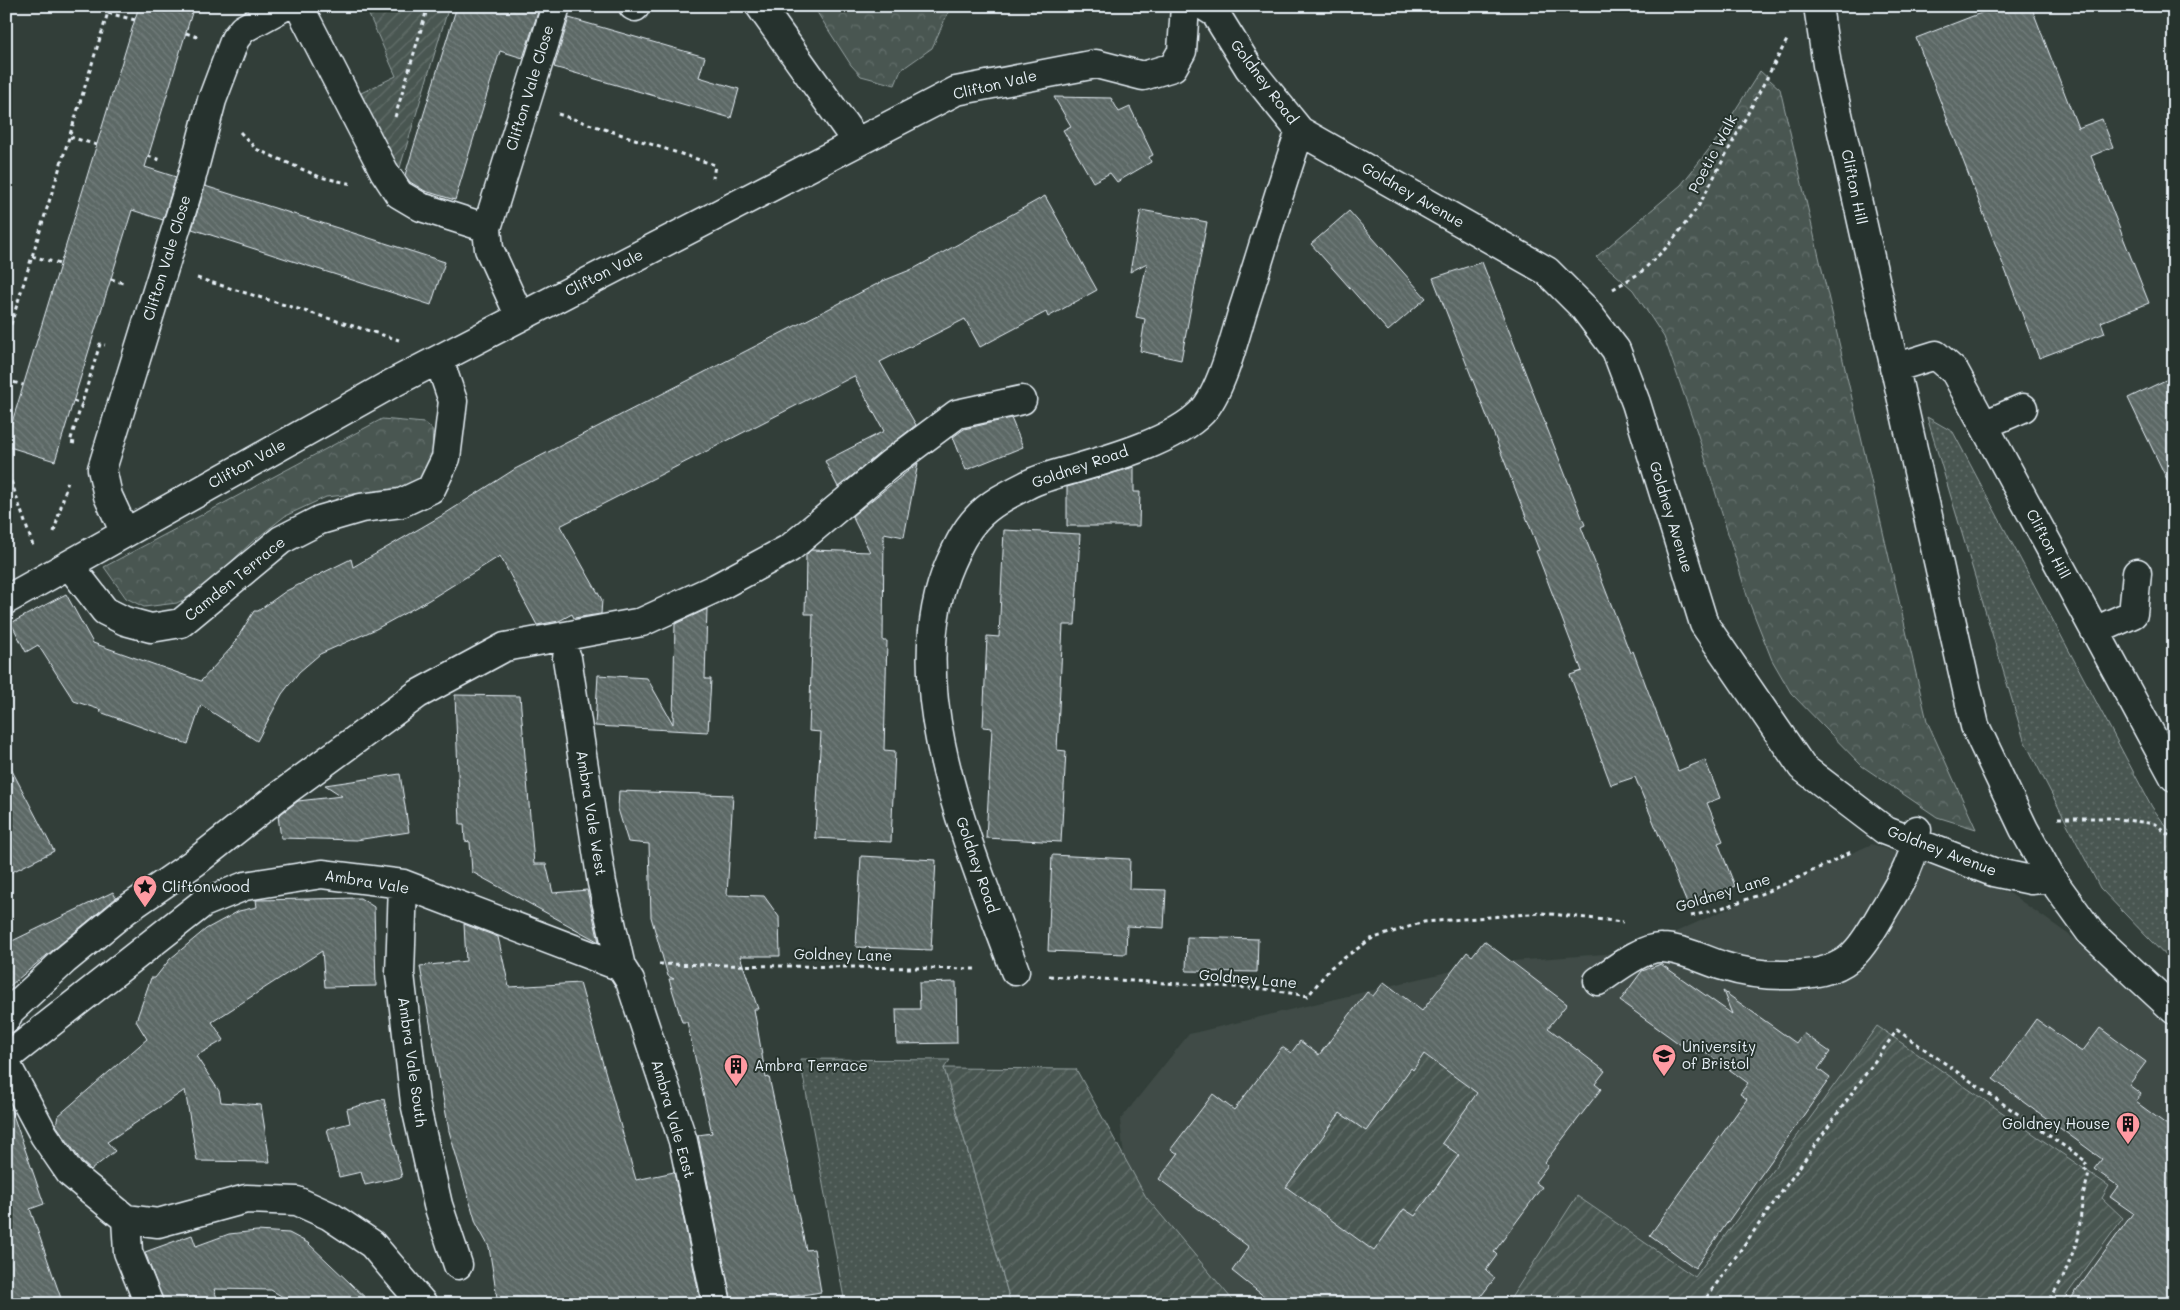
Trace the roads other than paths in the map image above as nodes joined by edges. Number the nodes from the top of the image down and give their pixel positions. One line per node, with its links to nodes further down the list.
1 (285, 6): 17 (street, Clifton Vale Close)
2 (299, 6): 10 (street)
3 (556, 6): 10 (street, Clifton Vale Close)
4 (760, 6): 9 (street)
5 (1185, 6): 9 (street, Clifton Vale)
6 (1204, 6): 8 (street, Goldney Road)
7 (1818, 6): 13 (street, Clifton Hill)
8 (1300, 131): 24 (street, Goldney Avenue); 28 (street, Goldney Road)
9 (856, 141): 11 (street, Clifton Vale)
10 (487, 228): 11 (street, Clifton Vale Close)
11 (520, 317): 12 (street, Clifton Vale)
12 (439, 360): 17 (street, Clifton Vale); 18 (street, Camden Terrace)
13 (1894, 368): 16 (street, Clifton Hill); 25 (street, Clifton Hill)
14 (1022, 400): 31 (street)
15 (2023, 408): 16 (street)
16 (1984, 425): 21 (street, Clifton Hill)
17 (125, 533): 18 (street, Clifton Vale)
18 (70, 566): 20 (street, Clifton Vale)
19 (2137, 572): 21 (street)
20 (6, 600)
21 (2095, 631): 23 (street, Clifton Hill)
22 (567, 658): 27 (street, Ambra Vale West)
23 (2174, 776)
24 (1916, 837): 25 (street, Goldney Avenue); 29 (street)
25 (2051, 878): 30 (street)
26 (403, 884): 27 (street, Ambra Vale); 32 (street, Ambra Vale); 34 (street, Ambra Vale South)
27 (622, 967): 37 (street, Ambra Vale East)
28 (1015, 971)
29 (1598, 981)
30 (2174, 1010)
31 (6, 1020)
32 (8, 1051): 33 (street)
33 (126, 1219): 35 (street); 36 (street)
34 (458, 1266)
35 (149, 1304)
36 (423, 1304)
37 (717, 1304)

